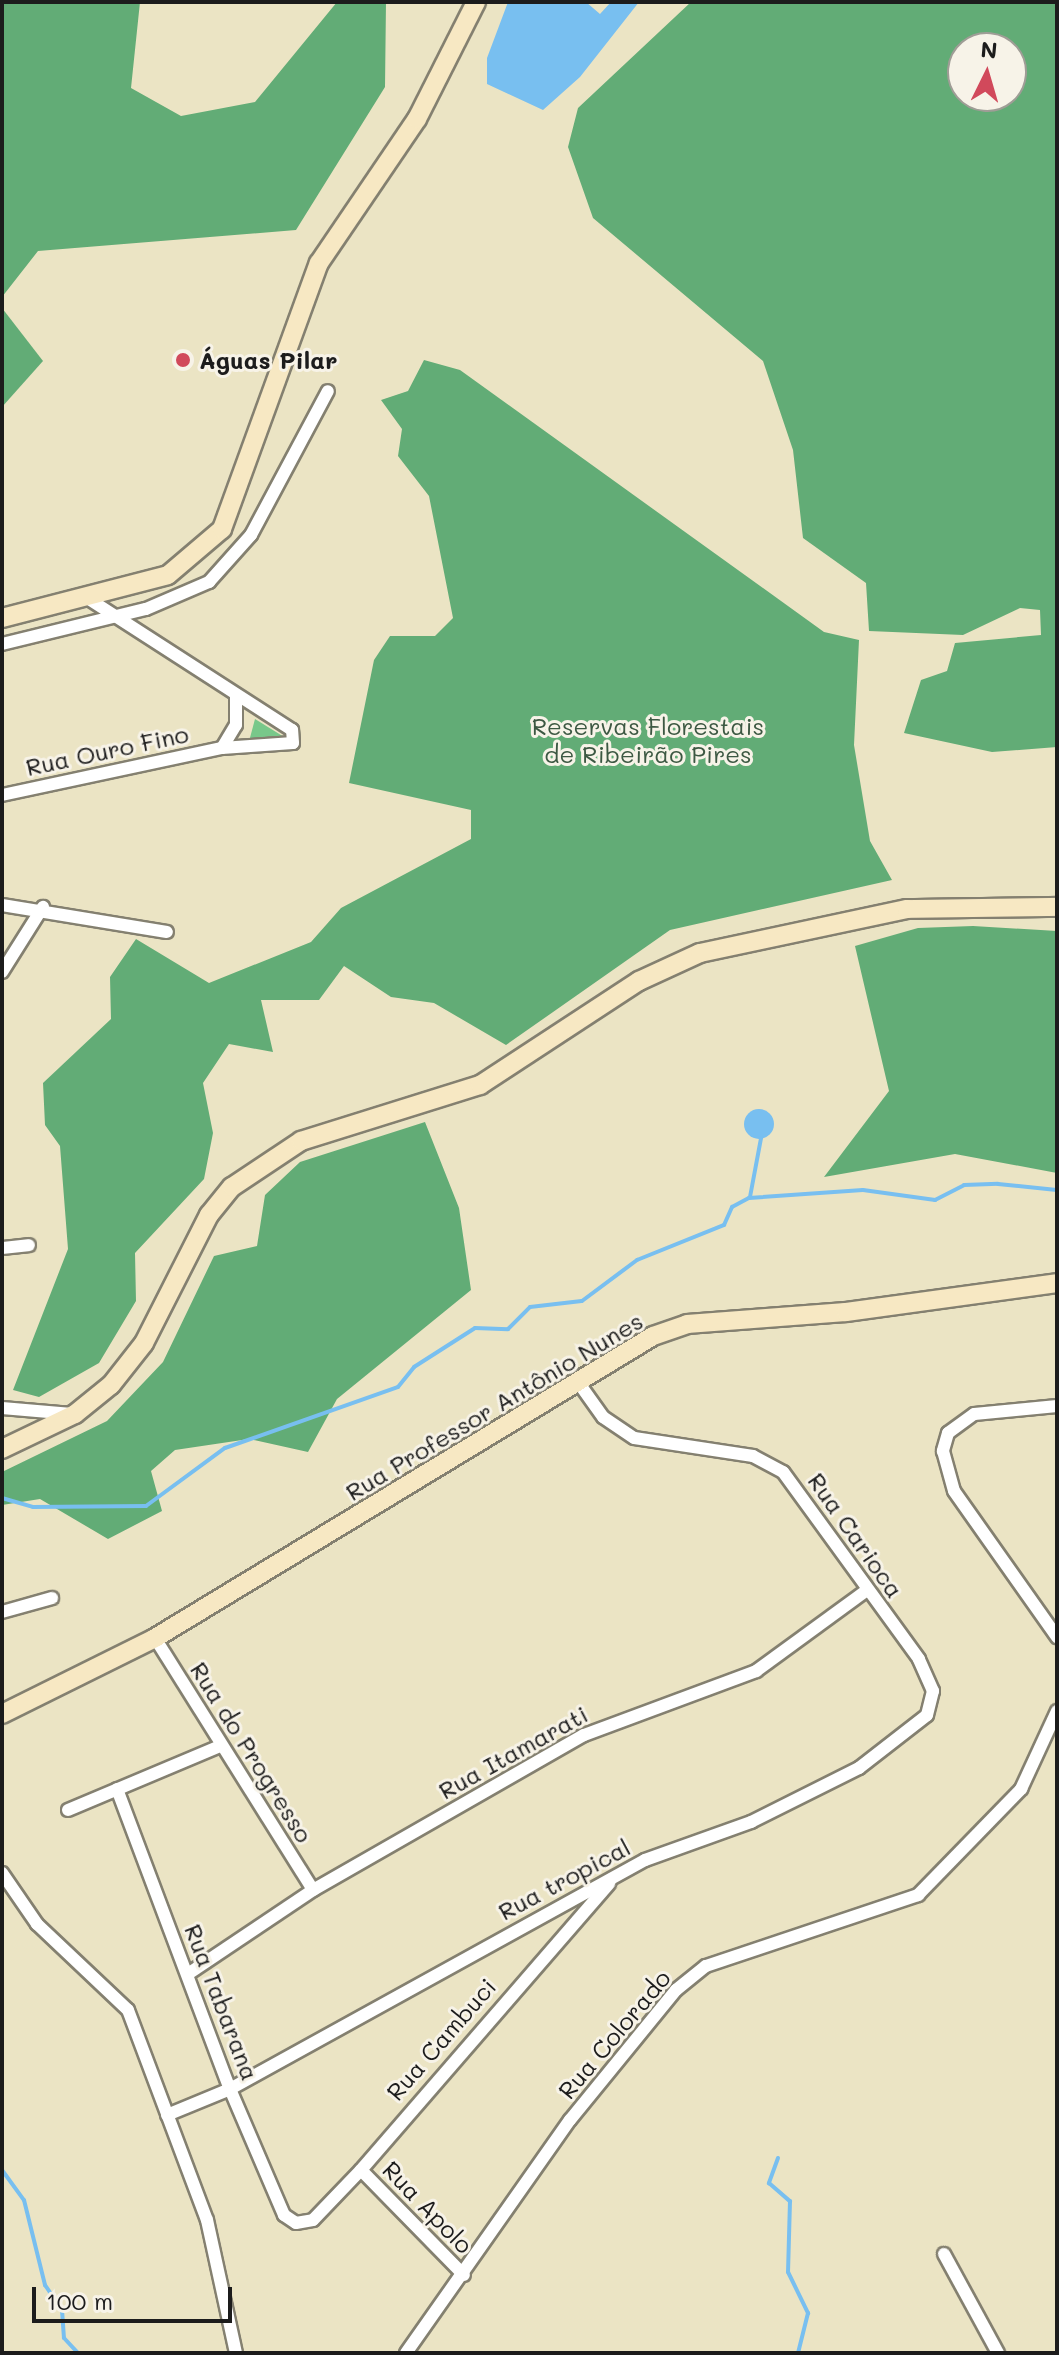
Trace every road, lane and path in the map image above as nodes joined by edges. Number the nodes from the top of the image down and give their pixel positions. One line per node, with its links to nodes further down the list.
1 (476, 2): 3 (main road)
2 (328, 391): 4 (street)
3 (87, 598): 4 (street, Rua Ouro Fino); 5 (main road)
4 (112, 616): 6 (street); 7 (street, Rua Ouro Fino)
5 (2, 618)
6 (2, 644)
7 (236, 697): 8 (street, Rua Ouro Fino); 8 (street, Rua Ouro Fino)
8 (222, 748): 9 (street, Rua Ouro Fino)
9 (2, 795)
10 (2, 905): 11 (street)
11 (43, 907): 13 (street); 14 (street)
12 (1057, 907): 21 (main road)
13 (167, 932)
14 (2, 972)
15 (29, 1245): 16 (street)
16 (2, 1248)
17 (1057, 1283): 18 (main road, Rua Professor Antônio Nunes)
18 (578, 1382): 23 (street, Rua Carioca); 27 (main road, Rua Professor Antônio Nunes)
19 (1057, 1406): 26 (street)
20 (2, 1408): 21 (street)
21 (75, 1414): 22 (main road)
22 (2, 1449)
23 (867, 1590): 28 (street, Rua Carioca); 36 (street, Rua Itamarati)
24 (52, 1598): 25 (street)
25 (2, 1612)
26 (1057, 1637)
27 (155, 1638): 30 (main road, Rua Professor Antônio Nunes); 31 (street, Rua do Progresso)
28 (919, 1659): 35 (street, Rua tropical)
29 (1057, 1711): 43 (street, Rua Colorado)
30 (2, 1714)
31 (220, 1746): 32 (street); 36 (street, Rua do Progresso)
32 (117, 1789): 33 (street); 37 (street, Rua Tabarana)
33 (68, 1810)
34 (2, 1873): 39 (street)
35 (616, 1876): 38 (street, Rua tropical); 40 (street, Rua Cambuci)
36 (313, 1890): 37 (street, Rua Itamarati)
37 (188, 1974): 38 (street, Rua Tabarana)
38 (230, 2089): 39 (street, Rua tropical); 41 (street, Rua Tabarana)
39 (167, 2115): 44 (street)
40 (361, 2170): 41 (street, Rua Cambuci); 43 (street, Rua Apolo)
41 (296, 2223)
42 (944, 2254): 46 (street)
43 (464, 2275): 45 (street, Rua Colorado)
44 (236, 2353)
45 (406, 2353)
46 (998, 2353)

